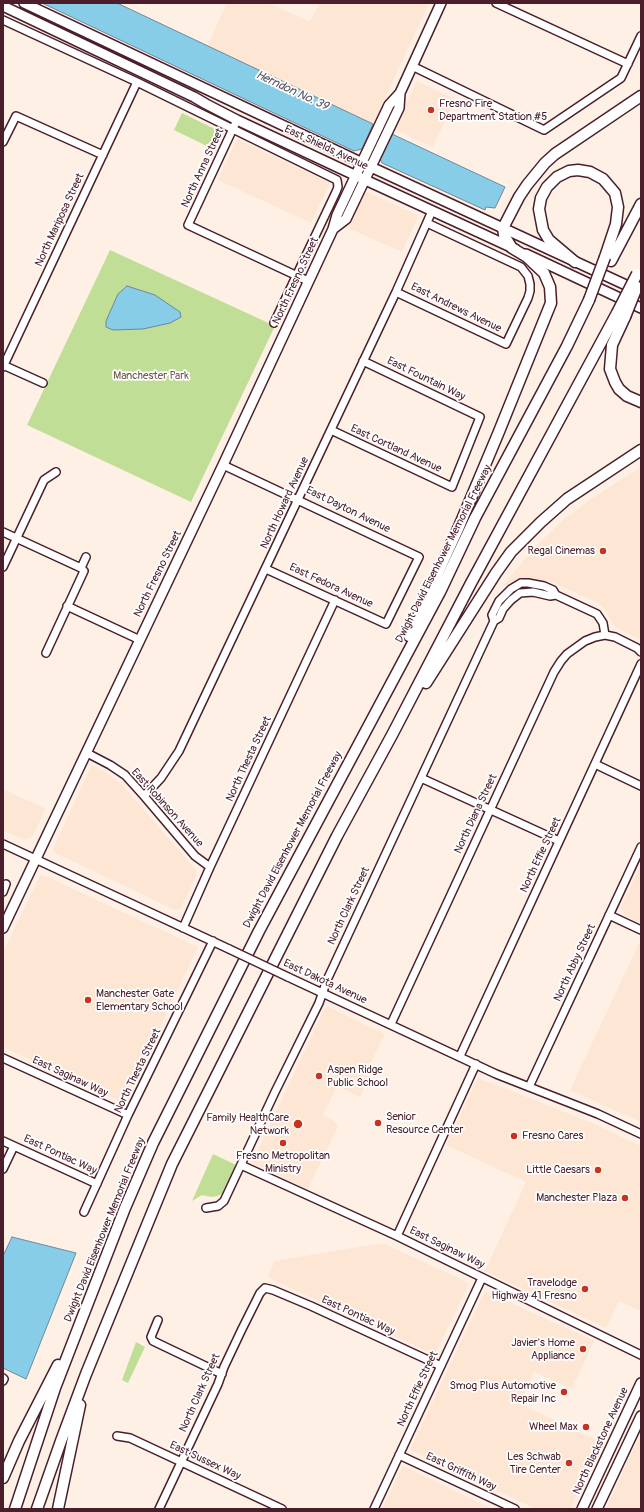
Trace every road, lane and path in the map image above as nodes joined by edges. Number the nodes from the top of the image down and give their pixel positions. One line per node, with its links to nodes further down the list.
1 (24, 3): 14 (main road, East Shields Avenue)
2 (441, 3): 8 (main road, North Fresno Street)
3 (496, 3): 7 (street)
4 (3, 6): 12 (main road, East Shields Avenue)
5 (3, 20): 9 (street)
6 (641, 36): 7 (street)
7 (628, 64): 8 (street)
8 (412, 66): 10 (main road, North Fresno Street)
9 (137, 82): 13 (street); 16 (street, North Mariposa Street)
10 (400, 93): 17 (main road, North Fresno Street); 18 (main road, North Fresno Street)
11 (641, 96): 24 (highway)
12 (237, 120): 13 (street, North Anna Street); 14 (main road); 19 (main road, East Shields Avenue)
13 (233, 129): 30 (street); 30 (street, North Anna Street)
14 (303, 135): 17 (main road, East Shields Avenue)
15 (3, 142): 16 (street)
16 (103, 155): 38 (street, North Mariposa Street)
17 (362, 163): 18 (main road, East Shields Avenue); 19 (main road, North Fresno Street)
18 (371, 167): 20 (main road, North Fresno Street); 24 (main road, East Shields Avenue)
19 (355, 176): 20 (main road, East Shields Avenue); 25 (main road, North Fresno Street)
20 (364, 180): 22 (main road, East Shields Avenue); 25 (main road, North Fresno Street)
21 (641, 204): 27 (highway, Dwight David Eisenhower Memorial Freeway)
22 (432, 212): 23 (street, North Howard Avenue); 26 (main road, East Shields Avenue)
23 (427, 223): 32 (street, North Howard Avenue); 32 (street, East Andrews Avenue)
24 (503, 228): 26 (highway); 28 (main road, East Shields Avenue)
25 (333, 229): 31 (main road, North Fresno Street)
26 (512, 248): 34 (main road, East Shields Avenue); 63 (highway)
27 (608, 259): 28 (highway); 63 (highway, Dwight David Eisenhower Memorial Freeway, bridge)
28 (575, 262): 33 (main road, East Shields Avenue)
29 (640, 273): 35 (highway, bridge)
30 (296, 276): 31 (street); 36 (street)
31 (308, 281): 43 (main road, North Fresno Street)
32 (396, 292): 37 (street, North Howard Avenue)
33 (641, 292)
34 (641, 308)
35 (621, 315): 40 (highway); 64 (highway)
36 (274, 323)
37 (363, 361): 41 (street, North Howard Avenue); 45 (street, East Fountain Way)
38 (3, 366): 39 (street)
39 (42, 383)
40 (641, 402)
41 (330, 430): 45 (street, East Cortland Avenue); 46 (street, North Howard Avenue)
42 (641, 450): 64 (highway)
43 (224, 465): 46 (street, East Dayton Avenue); 59 (main road, North Fresno Street)
44 (56, 472): 48 (street)
45 (452, 487)
46 (298, 499): 52 (street, North Howard Avenue); 57 (street, East Dayton Avenue)
47 (3, 532): 48 (street)
48 (16, 538): 50 (street); 51 (street)
49 (86, 557): 51 (street)
50 (3, 567)
51 (81, 568): 55 (street)
52 (266, 569): 54 (street, East Fedora Avenue); 69 (street, North Howard Avenue)
53 (556, 595): 56 (street, North Clark Street); 56 (street, North Clark Street); 58 (street)
54 (335, 600): 57 (street, East Fedora Avenue); 75 (street, North Thesta Street)
55 (67, 606): 59 (street); 61 (street)
56 (494, 621): 67 (street, North Clark Street)
57 (386, 624)
58 (605, 635): 60 (street); 70 (street, North Diana Street)
59 (140, 640): 65 (main road, North Fresno Street)
60 (641, 652)
61 (46, 653)
62 (641, 664): 66 (street, North Effie Street)
63 (370, 720): 102 (highway, Dwight David Eisenhower Memorial Freeway)
64 (392, 735): 105 (highway)
65 (86, 753): 69 (street, East Robinson Avenue); 74 (main road, North Fresno Street)
66 (595, 764): 68 (street); 71 (street, North Effie Street)
67 (421, 778): 70 (street); 83 (street, North Clark Street)
68 (641, 786)
69 (144, 796): 75 (street, East Robinson Avenue)
70 (490, 809): 71 (street); 84 (street, North Diana Street)
71 (559, 841): 85 (street, North Effie Street)
72 (3, 844): 74 (street, East Dakota Avenue)
73 (641, 847): 78 (street, North Abby Street)
74 (36, 859): 79 (main road, North Fresno Street); 80 (street, East Dakota Avenue)
75 (210, 867): 80 (street, North Thesta Street)
76 (6, 884): 77 (street)
77 (3, 892)
78 (609, 915): 81 (street); 88 (street, North Abby Street)
79 (3, 928)
80 (183, 928): 82 (street, East Dakota Avenue)
81 (641, 930)
82 (213, 941): 83 (street, East Dakota Avenue, bridge); 89 (street, North Thesta Street)
83 (323, 993): 84 (street, East Dakota Avenue); 93 (street, North Clark Street)
84 (391, 1024): 85 (street, East Dakota Avenue)
85 (460, 1056): 87 (street, East Dakota Avenue)
86 (3, 1058): 89 (street, East Saginaw Way)
87 (476, 1064): 88 (street, East Dakota Avenue); 98 (street)
88 (529, 1087): 90 (street, East Dakota Avenue)
89 (128, 1116): 95 (street, North Thesta Street)
90 (641, 1134)
91 (3, 1141): 92 (street, East Pontiac Way)
92 (14, 1146): 94 (street, East Pontiac Way); 95 (street, East Pontiac Way)
93 (241, 1165): 96 (street, North Clark Street); 98 (street, East Saginaw Way)
94 (3, 1169)
95 (97, 1184): 97 (street, North Thesta Street)
96 (206, 1208)
97 (84, 1212)
98 (397, 1236): 99 (street, East Saginaw Way)
99 (482, 1278): 103 (street, East Saginaw Way); 104 (street, North Effie Street)
100 (265, 1288): 104 (street, East Pontiac Way); 106 (street, North Clark Street)
101 (158, 1320): 106 (street)
102 (79, 1326): 112 (highway); 113 (highway, Dwight David Eisenhower Memorial Freeway)
103 (641, 1355)
104 (441, 1366): 110 (street, North Effie Street)
105 (86, 1374): 114 (highway); 115 (highway)
106 (222, 1374): 111 (street, North Clark Street)
107 (641, 1383): 120 (main road, North Blackstone Avenue)
108 (641, 1416): 121 (main road)
109 (117, 1436): 111 (street, East Sussex Way)
110 (399, 1455): 118 (street, North Effie Street); 119 (street, East Griffith Way)
111 (181, 1462): 116 (street, North Clark Street); 117 (street, East Sussex Way)
112 (3, 1478)
113 (15, 1509)
114 (37, 1509)
115 (58, 1509)
116 (159, 1509)
117 (282, 1509)
118 (374, 1509)
119 (515, 1509)
120 (582, 1509)
121 (597, 1509)

